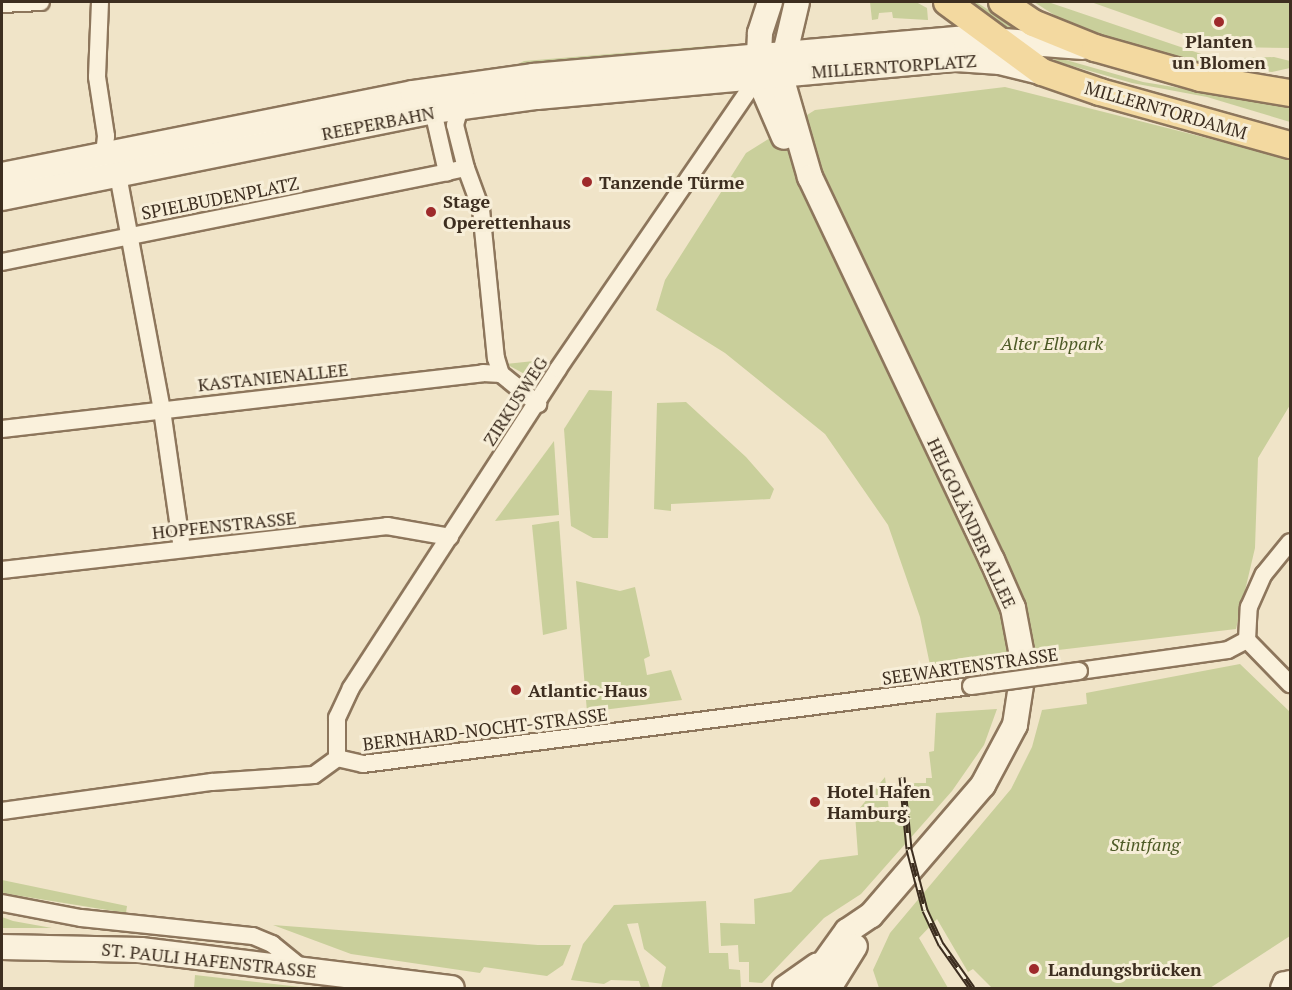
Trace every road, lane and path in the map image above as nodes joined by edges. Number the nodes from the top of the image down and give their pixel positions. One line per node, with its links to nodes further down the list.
1 (41, 2): 7 (street)
2 (100, 2): 17 (street)
3 (770, 2): 11 (main road)
4 (798, 2): 10 (main road)
5 (946, 2): 8 (main road, MILLERNTORPLATZ)
6 (1002, 2): 9 (main road)
7 (2, 4)
8 (995, 39): 9 (main road, MILLERNTORPLATZ); 10 (main road, MILLERNTORPLATZ); 12 (main road, MILLERNTORPLATZ)
9 (1095, 48): 13 (main road)
10 (784, 64): 11 (main road, MILLERNTORPLATZ); 12 (main road, MILLERNTORPLATZ); 22 (main road, HELGOLÄNDER ALLEE)
11 (758, 66): 14 (main road, REEPERBAHN); 17 (main road, REEPERBAHN); 22 (main road, HELGOLÄNDER ALLEE); 27 (street, ZIRKUSWEG)
12 (1042, 72): 16 (main road, MILLERNTORDAMM)
13 (1290, 93)
14 (460, 107): 15 (main road, REEPERBAHN); 18 (street)
15 (433, 111): 19 (street); 20 (main road, REEPERBAHN)
16 (1290, 145)
17 (104, 155): 21 (main road, REEPERBAHN)
18 (466, 168): 19 (street, SPIELBUDENPLATZ); 26 (street)
19 (447, 172): 24 (street, SPIELBUDENPLATZ)
20 (118, 175): 23 (main road, REEPERBAHN); 24 (street)
21 (2, 176)
22 (810, 177): 44 (main road, HELGOLÄNDER ALLEE)
23 (2, 198)
24 (129, 236): 25 (street, SPIELBUDENPLATZ); 28 (street)
25 (2, 262)
26 (501, 374): 27 (street); 28 (street, KASTANIENALLEE)
27 (537, 404): 30 (street, ZIRKUSWEG)
28 (162, 410): 29 (street, KASTANIENALLEE); 32 (street)
29 (2, 429)
30 (450, 537): 32 (street, HOPFENSTRASSE); 37 (street, ZIRKUSWEG)
31 (1290, 542): 34 (street)
32 (182, 549): 33 (street, HOPFENSTRASSE)
33 (2, 570)
34 (1247, 640): 35 (street); 36 (street, SEEWARTENSTRASSE, bridge)
35 (1290, 684)
36 (694, 722): 37 (street, BERNHARD-NOCHT-STRASSE)
37 (337, 758): 38 (street, BERNHARD-NOCHT-STRASSE)
38 (2, 811)
39 (2, 903): 40 (street)
40 (234, 935): 42 (street); 43 (street)
41 (2, 947): 42 (main road, ST. PAULI HAFENSTRASSE)
42 (255, 963): 43 (main road, ST. PAULI HAFENSTRASSE)
43 (303, 969): 45 (main road, ST. PAULI HAFENSTRASSE)
44 (837, 971): 46 (main road, HELGOLÄNDER ALLEE); 47 (main road, HELGOLÄNDER ALLEE); 48 (main road, HELGOLÄNDER ALLEE)
45 (452, 988)
46 (785, 988)
47 (806, 988)
48 (829, 988)

